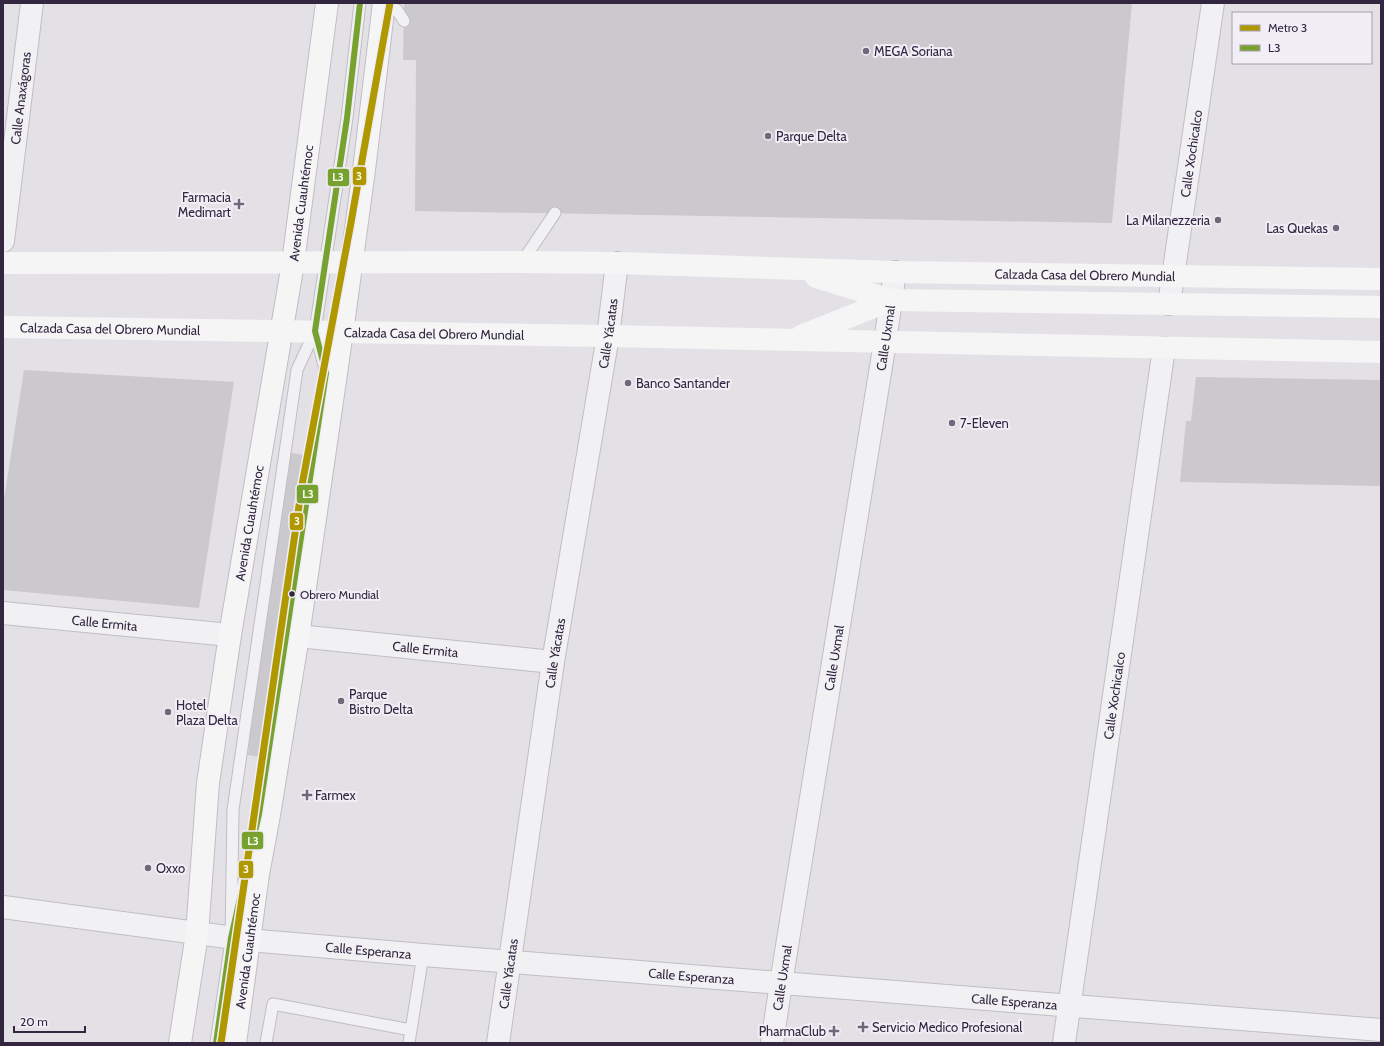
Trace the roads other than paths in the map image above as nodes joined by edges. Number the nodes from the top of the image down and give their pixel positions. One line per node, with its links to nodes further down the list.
1 (32, 3): 8 (street, Calle Anaxágoras)
2 (327, 3): 13 (main road, Avenida Cuauhtémoc)
3 (360, 3): 9 (lane, Avenida Cuauhtémoc)
4 (384, 3): 6 (lane); 10 (main road, Avenida Cuauhtémoc)
5 (1213, 3): 17 (street, Calle Xochicalco)
6 (404, 21)
7 (555, 214): 11 (lane)
8 (3, 241)
9 (325, 262): 10 (main road, Calzada Casa del Obrero Mundial); 13 (main road, Calzada Casa del Obrero Mundial); 24 (lane, Avenida Cuauhtémoc)
10 (351, 262): 11 (main road, Calzada Casa del Obrero Mundial); 25 (main road, Avenida Cuauhtémoc)
11 (522, 262): 14 (main road, Calzada Casa del Obrero Mundial)
12 (3, 263): 13 (main road, Calzada Casa del Obrero Mundial)
13 (293, 263): 23 (main road, Avenida Cuauhtémoc)
14 (617, 263): 15 (main road, Calzada Casa del Obrero Mundial); 26 (street, Calle Yácatas)
15 (789, 268): 16 (main road, Calzada Casa del Obrero Mundial); 19 (main road, Calzada Casa del Obrero Mundial)
16 (895, 272): 17 (main road, Calzada Casa del Obrero Mundial); 19 (street, Calle Uxmal)
17 (1174, 276): 18 (main road, Calzada Casa del Obrero Mundial); 20 (street, Calle Xochicalco)
18 (1381, 280)
19 (891, 300): 20 (main road, Calzada Casa del Obrero Mundial); 27 (main road, Calzada Casa del Obrero Mundial); 28 (street, Calle Uxmal)
20 (1169, 304): 21 (main road, Calzada Casa del Obrero Mundial)
21 (1381, 307)
22 (3, 327): 23 (main road, Calzada Casa del Obrero Mundial)
23 (282, 331): 24 (main road, Calzada Casa del Obrero Mundial); 32 (main road, Avenida Cuauhtémoc)
24 (315, 331): 25 (main road, Calzada Casa del Obrero Mundial); 37 (lane, Avenida Cuauhtémoc); 37 (lane, Avenida Cuauhtémoc)
25 (342, 332): 26 (main road, Calzada Casa del Obrero Mundial); 33 (main road, Avenida Cuauhtémoc)
26 (608, 336): 27 (main road, Calzada Casa del Obrero Mundial); 34 (street, Calle Yácatas)
27 (792, 339): 28 (main road, Calzada Casa del Obrero Mundial)
28 (885, 342): 29 (main road, Calzada Casa del Obrero Mundial); 40 (street, Calle Uxmal)
29 (1164, 348): 30 (main road, Calzada Casa del Obrero Mundial); 41 (street, Calle Xochicalco)
30 (1381, 352)
31 (3, 613): 32 (street, Calle Ermita)
32 (230, 635): 36 (main road, Avenida Cuauhtémoc)
33 (298, 636): 34 (street, Calle Ermita); 37 (main road, Avenida Cuauhtémoc)
34 (553, 662): 39 (street, Calle Yácatas)
35 (3, 906): 36 (street, Calle Esperanza)
36 (197, 934): 37 (street, Calle Esperanza); 44 (main road, Avenida Cuauhtémoc)
37 (240, 939): 38 (street, Calle Esperanza); 45 (lane, Avenida Cuauhtémoc); 46 (main road, Avenida Cuauhtémoc)
38 (423, 955): 39 (street, Calle Esperanza); 42 (lane)
39 (510, 962): 40 (street, Calle Esperanza); 49 (street, Calle Yácatas)
40 (781, 983): 41 (street, Calle Esperanza); 50 (street, Calle Uxmal)
41 (1069, 1006): 43 (street, Calle Esperanza); 51 (street, Calle Xochicalco)
42 (411, 1030): 47 (lane); 48 (lane)
43 (1381, 1030)
44 (180, 1043)
45 (216, 1043)
46 (235, 1043)
47 (266, 1043)
48 (409, 1043)
49 (498, 1043)
50 (772, 1043)
51 (1064, 1043)

